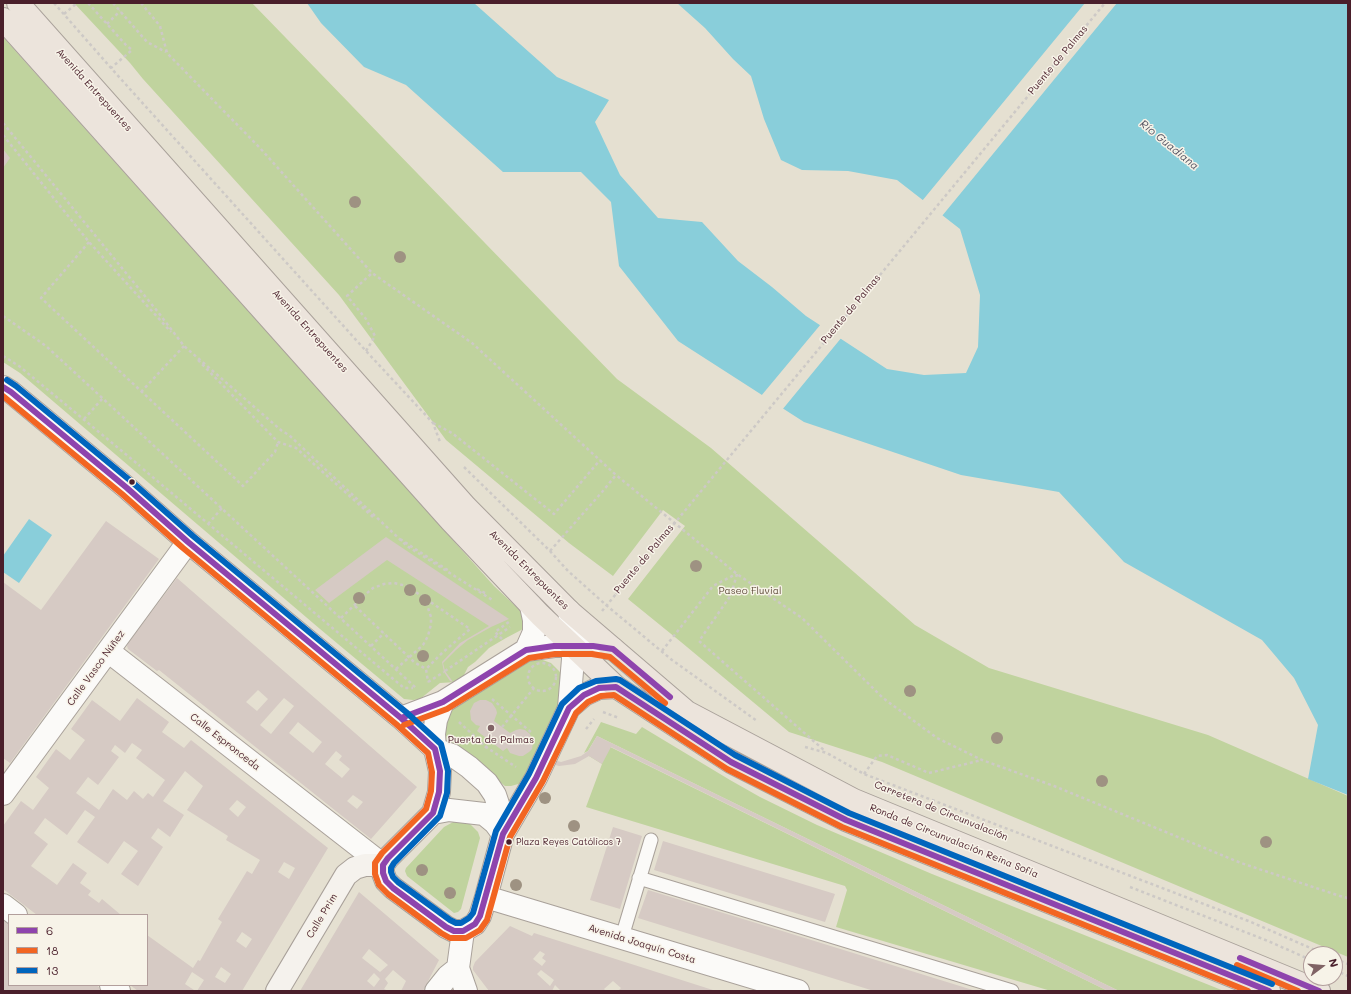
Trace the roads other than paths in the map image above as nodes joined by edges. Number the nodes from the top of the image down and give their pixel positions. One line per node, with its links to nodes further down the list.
1 (18, 3): 6 (main road, Avenida Entrepuentes)
2 (3, 19): 5 (main road, Avenida Entrepuentes)
3 (3, 387): 4 (street)
4 (188, 542): 9 (street, Calle Vasco Núñez); 14 (street)
5 (531, 606): 7 (main road, Avenida Entrepuentes); 10 (street)
6 (569, 611): 7 (street); 8 (main road, Avenida Entrepuentes)
7 (573, 646): 8 (street); 10 (street); 11 (main road, Avenida Entrepuentes); 13 (street)
8 (613, 649): 37 (main road, Ronda de Circunvalación Reina Sofía)
9 (108, 651): 16 (street, Calle Vasco Núñez); 18 (street, Calle Espronceda)
10 (522, 653): 12 (street)
11 (616, 688): 13 (street); 36 (main road)
12 (443, 702): 14 (street); 15 (street)
13 (569, 708): 19 (street)
14 (401, 718): 15 (street)
15 (435, 749): 17 (street); 19 (street)
16 (4, 792)
17 (433, 813): 19 (street); 21 (street)
18 (342, 833): 21 (street, Calle Espronceda); 22 (street, Calle Espronceda)
19 (503, 834): 24 (street)
20 (651, 840): 23 (lane)
21 (383, 865): 22 (street); 27 (street)
22 (346, 875): 30 (street, Calle Prim)
23 (639, 878): 28 (lane); 35 (lane)
24 (486, 897): 27 (street); 28 (street, Avenida Joaquín Costa)
25 (3, 905): 26 (street)
26 (15, 914)
27 (463, 931): 29 (street)
28 (622, 937): 34 (street, Avenida Joaquín Costa)
29 (458, 968): 31 (street); 32 (street); 33 (street)
30 (277, 991)
31 (436, 991)
32 (466, 991)
33 (477, 991)
34 (798, 991)
35 (1012, 991)
36 (1269, 991)
37 (1319, 991)

